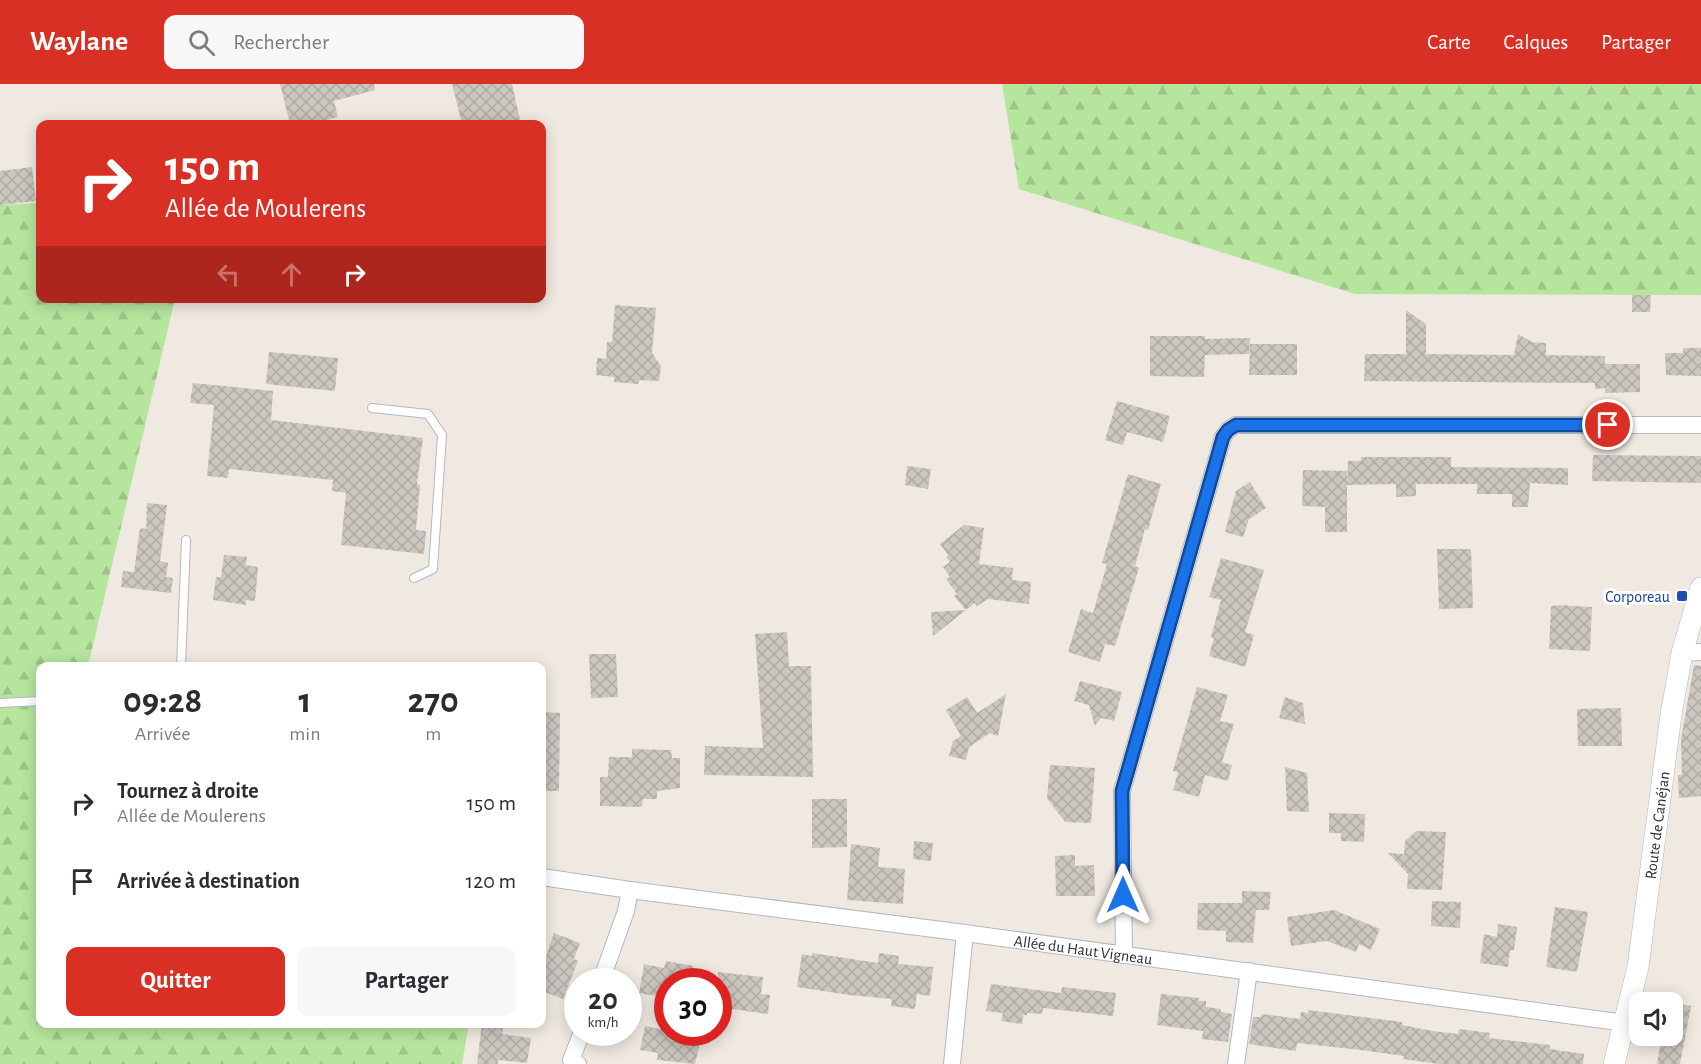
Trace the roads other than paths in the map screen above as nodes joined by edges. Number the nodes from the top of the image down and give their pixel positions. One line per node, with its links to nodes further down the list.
1 (372, 408): 4 (lane)
2 (1701, 425): 13 (street)
3 (186, 540): 7 (lane)
4 (414, 578)
5 (1701, 588): 6 (street, Route de Canéjan)
6 (1692, 652): 16 (street, Route de Canéjan)
7 (181, 662)
8 (36, 701): 9 (lane)
9 (0, 703)
10 (546, 878): 11 (street, Allée du Haut Vigneau)
11 (630, 891): 12 (street, Allée du Haut Vigneau); 14 (street)
12 (965, 933): 13 (street, Allée du Haut Vigneau); 19 (street)
13 (1124, 955): 15 (street, Allée du Haut Vigneau)
14 (606, 968)
15 (1249, 971): 16 (street, Allée du Haut Vigneau); 20 (street)
16 (1625, 1023): 21 (street, Route de Canéjan)
17 (577, 1046): 18 (street)
18 (578, 1064)
19 (952, 1064)
20 (1236, 1064)
21 (1614, 1064)

